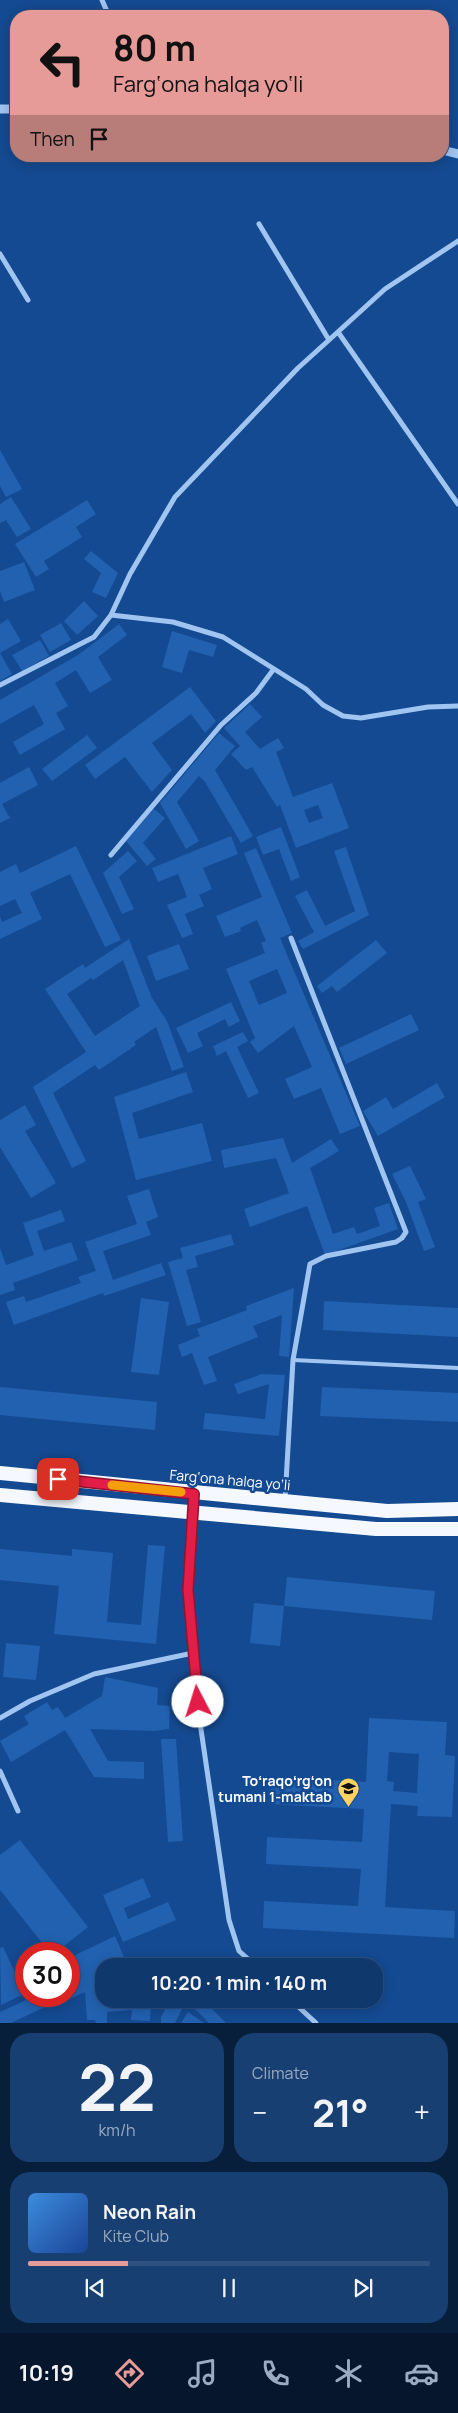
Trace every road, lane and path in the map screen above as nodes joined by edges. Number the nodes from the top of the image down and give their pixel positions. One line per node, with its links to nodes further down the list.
1 (259, 224): 6 (street)
2 (458, 241): 5 (street)
3 (0, 254): 4 (street)
4 (28, 300)
5 (338, 332): 6 (street); 7 (street)
6 (328, 340): 8 (street)
7 (458, 504)
8 (111, 615): 9 (street); 10 (street)
9 (273, 670): 11 (street); 12 (street)
10 (0, 685)
11 (458, 706)
12 (111, 855)
13 (291, 938): 14 (street)
14 (293, 1360): 15 (lane); 19 (street)
15 (458, 1368)
16 (0, 1473): 17 (highway, Farg‘ona halqa yo‘li)
17 (194, 1494): 19 (highway, Farg‘ona halqa yo‘li); 21 (street)
18 (0, 1495): 21 (highway)
19 (285, 1501): 20 (highway, Farg‘ona halqa yo‘li)
20 (458, 1509)
21 (193, 1512): 22 (highway); 23 (street)
22 (458, 1529)
23 (193, 1653): 24 (street); 27 (street)
24 (0, 1718)
25 (0, 1772): 26 (street)
26 (18, 1811)
27 (247, 1958)
28 (300, 2008): 29 (street)
29 (316, 2023)

